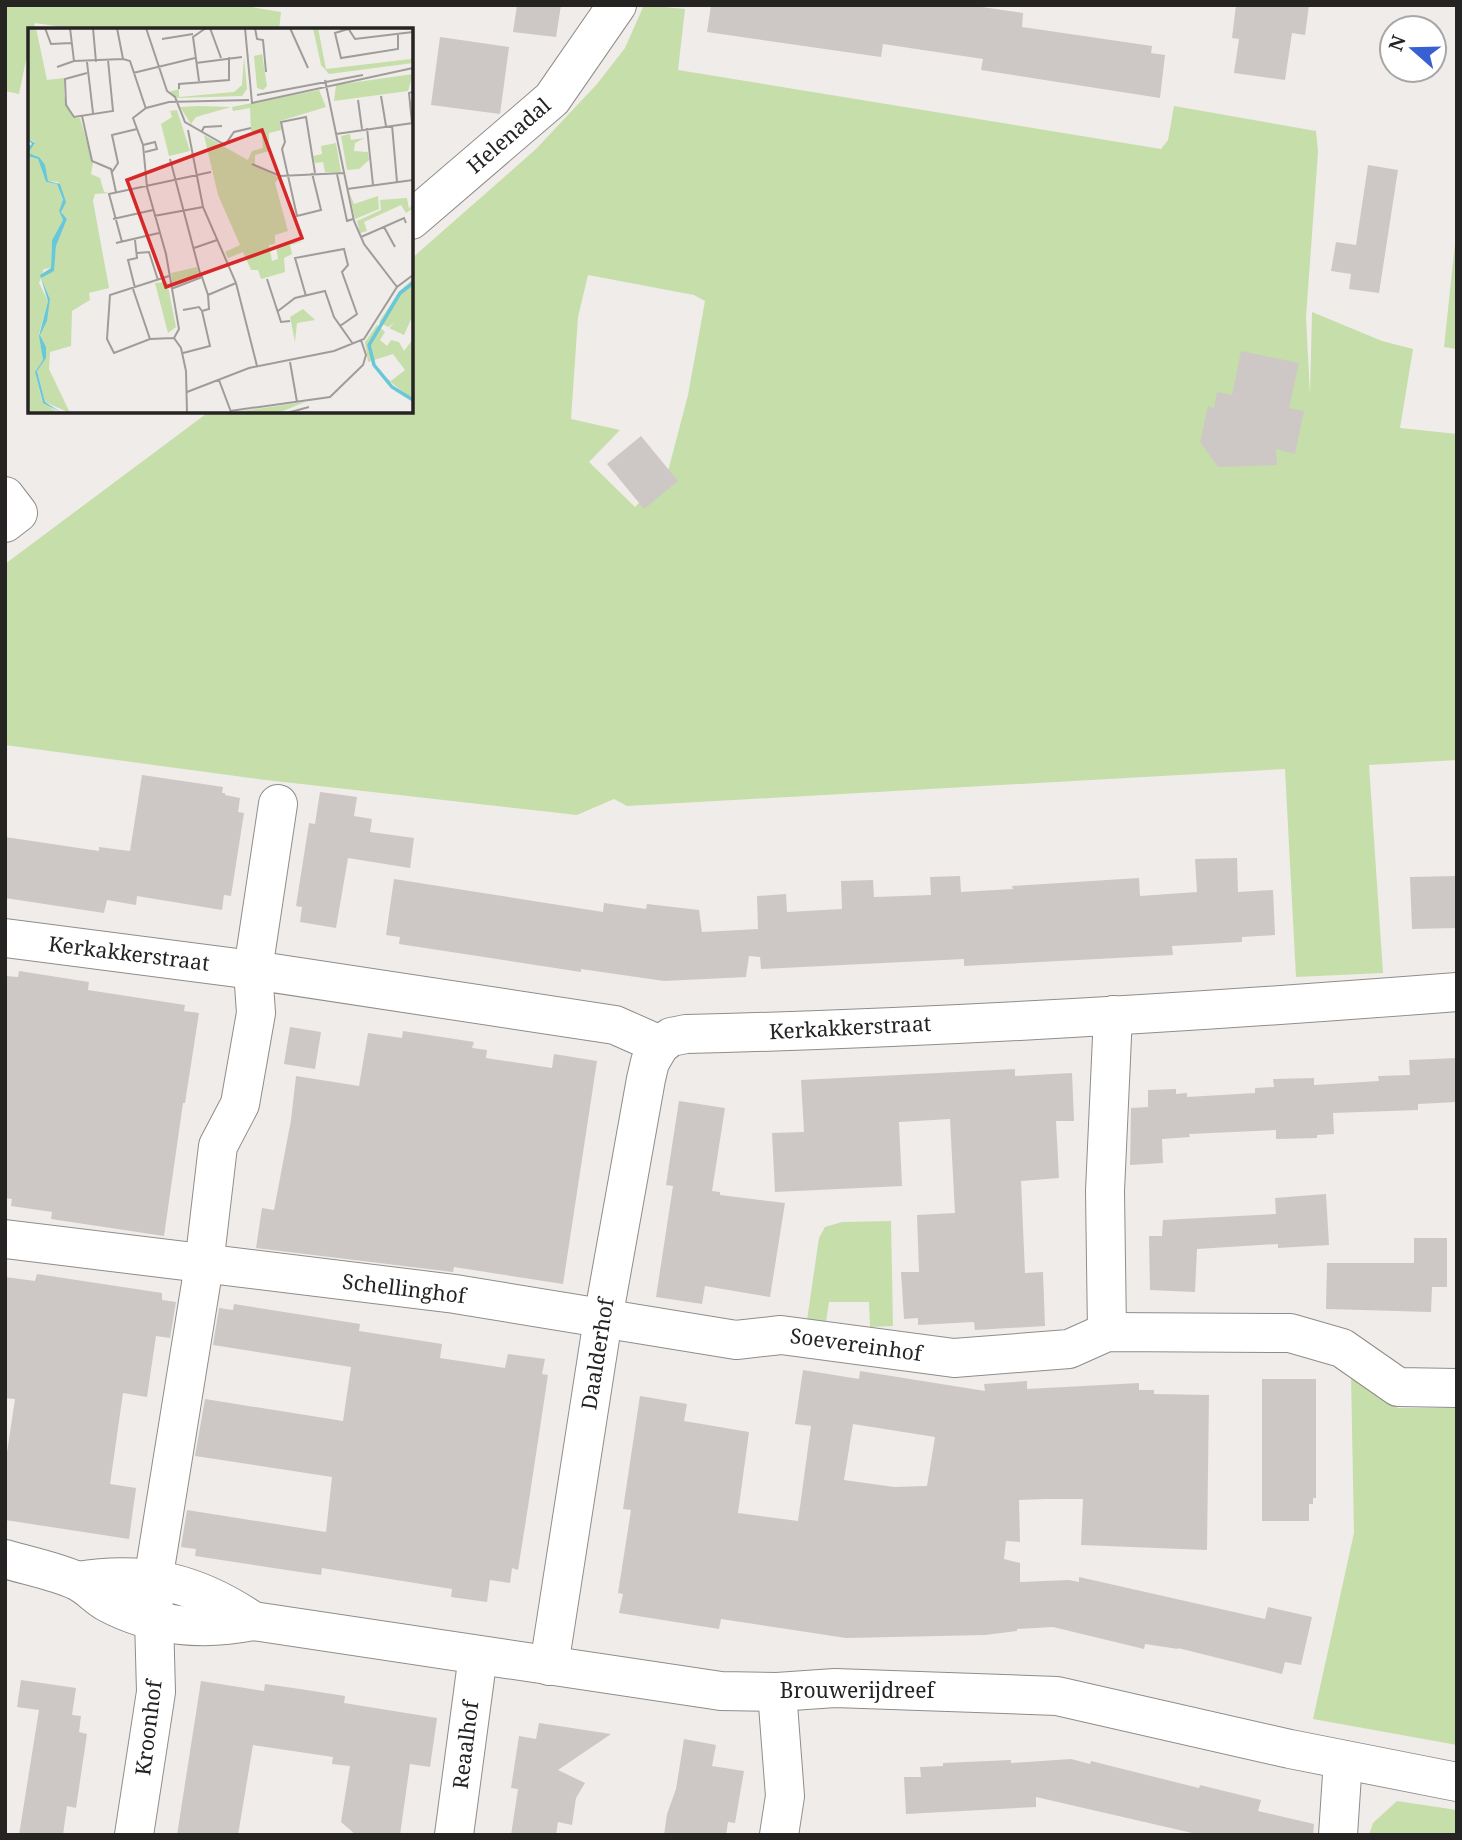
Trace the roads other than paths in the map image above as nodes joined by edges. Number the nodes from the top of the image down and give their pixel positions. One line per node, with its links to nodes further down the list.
1 (617, 5): 2 (street, Helenadal)
2 (413, 218)
3 (5, 496): 4 (street)
4 (5, 523)
5 (278, 804): 7 (street)
6 (5, 938): 7 (street, Kerkakkerstraat)
7 (253, 970): 10 (street, Kerkakkerstraat); 12 (street)
8 (1457, 992): 9 (street, Kerkakkerstraat)
9 (1113, 1015): 10 (street, Kerkakkerstraat); 14 (street)
10 (660, 1045): 13 (street, Daalderhof)
11 (5, 1239): 12 (street, Schellinghof)
12 (204, 1265): 13 (street, Schellinghof); 17 (street)
13 (603, 1319): 14 (street, Soevereinhof); 22 (street, Daalderhof)
14 (1107, 1332): 15 (street, Soevereinhof)
15 (1457, 1388)
16 (5, 1559): 18 (street, Brouwerijdreef)
17 (153, 1580): 18 (street, Brouwerijdreef); 19 (street, Kroonhof); 20 (street, Brouwerijdreef)
18 (78, 1581): 19 (street, Brouwerijdreef)
19 (156, 1621): 20 (street, Brouwerijdreef); 26 (street, Kroonhof)
20 (253, 1621): 21 (street, Brouwerijdreef)
21 (478, 1655): 22 (street, Brouwerijdreef); 27 (street, Reaalhof)
22 (549, 1666): 23 (street, Brouwerijdreef)
23 (777, 1692): 24 (street, Brouwerijdreef); 28 (street)
24 (1343, 1760): 25 (street, Brouwerijdreef); 29 (street)
25 (1457, 1782)
26 (134, 1835)
27 (454, 1835)
28 (779, 1835)
29 (1338, 1835)

